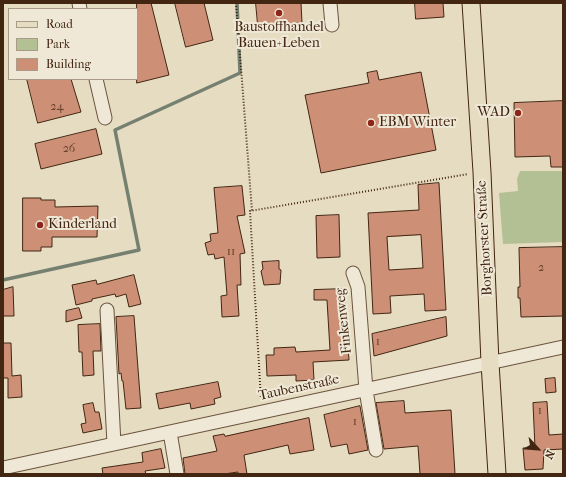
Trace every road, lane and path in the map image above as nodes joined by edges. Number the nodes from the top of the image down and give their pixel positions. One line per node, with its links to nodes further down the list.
1 (236, 3): 8 (path)
2 (330, 3): 4 (street)
3 (471, 3): 7 (main road, Borghorster Straße)
4 (332, 25)
5 (96, 80): 6 (street)
6 (105, 118)
7 (482, 172): 12 (main road, Borghorster Straße); 14 (path)
8 (252, 211)
9 (353, 273): 13 (street, Finkenweg)
10 (107, 310): 16 (street)
11 (563, 347): 12 (street, Taubenstraße)
12 (490, 363): 13 (street, Taubenstraße); 20 (main road, Borghorster Straße)
13 (366, 390): 14 (street, Taubenstraße); 17 (street, Finkenweg)
14 (262, 413): 15 (street, Taubenstraße)
15 (170, 432): 16 (street, Taubenstraße); 19 (street)
16 (114, 444): 18 (street, Taubenstraße)
17 (376, 450)
18 (3, 468)
19 (177, 474)
20 (497, 474)

